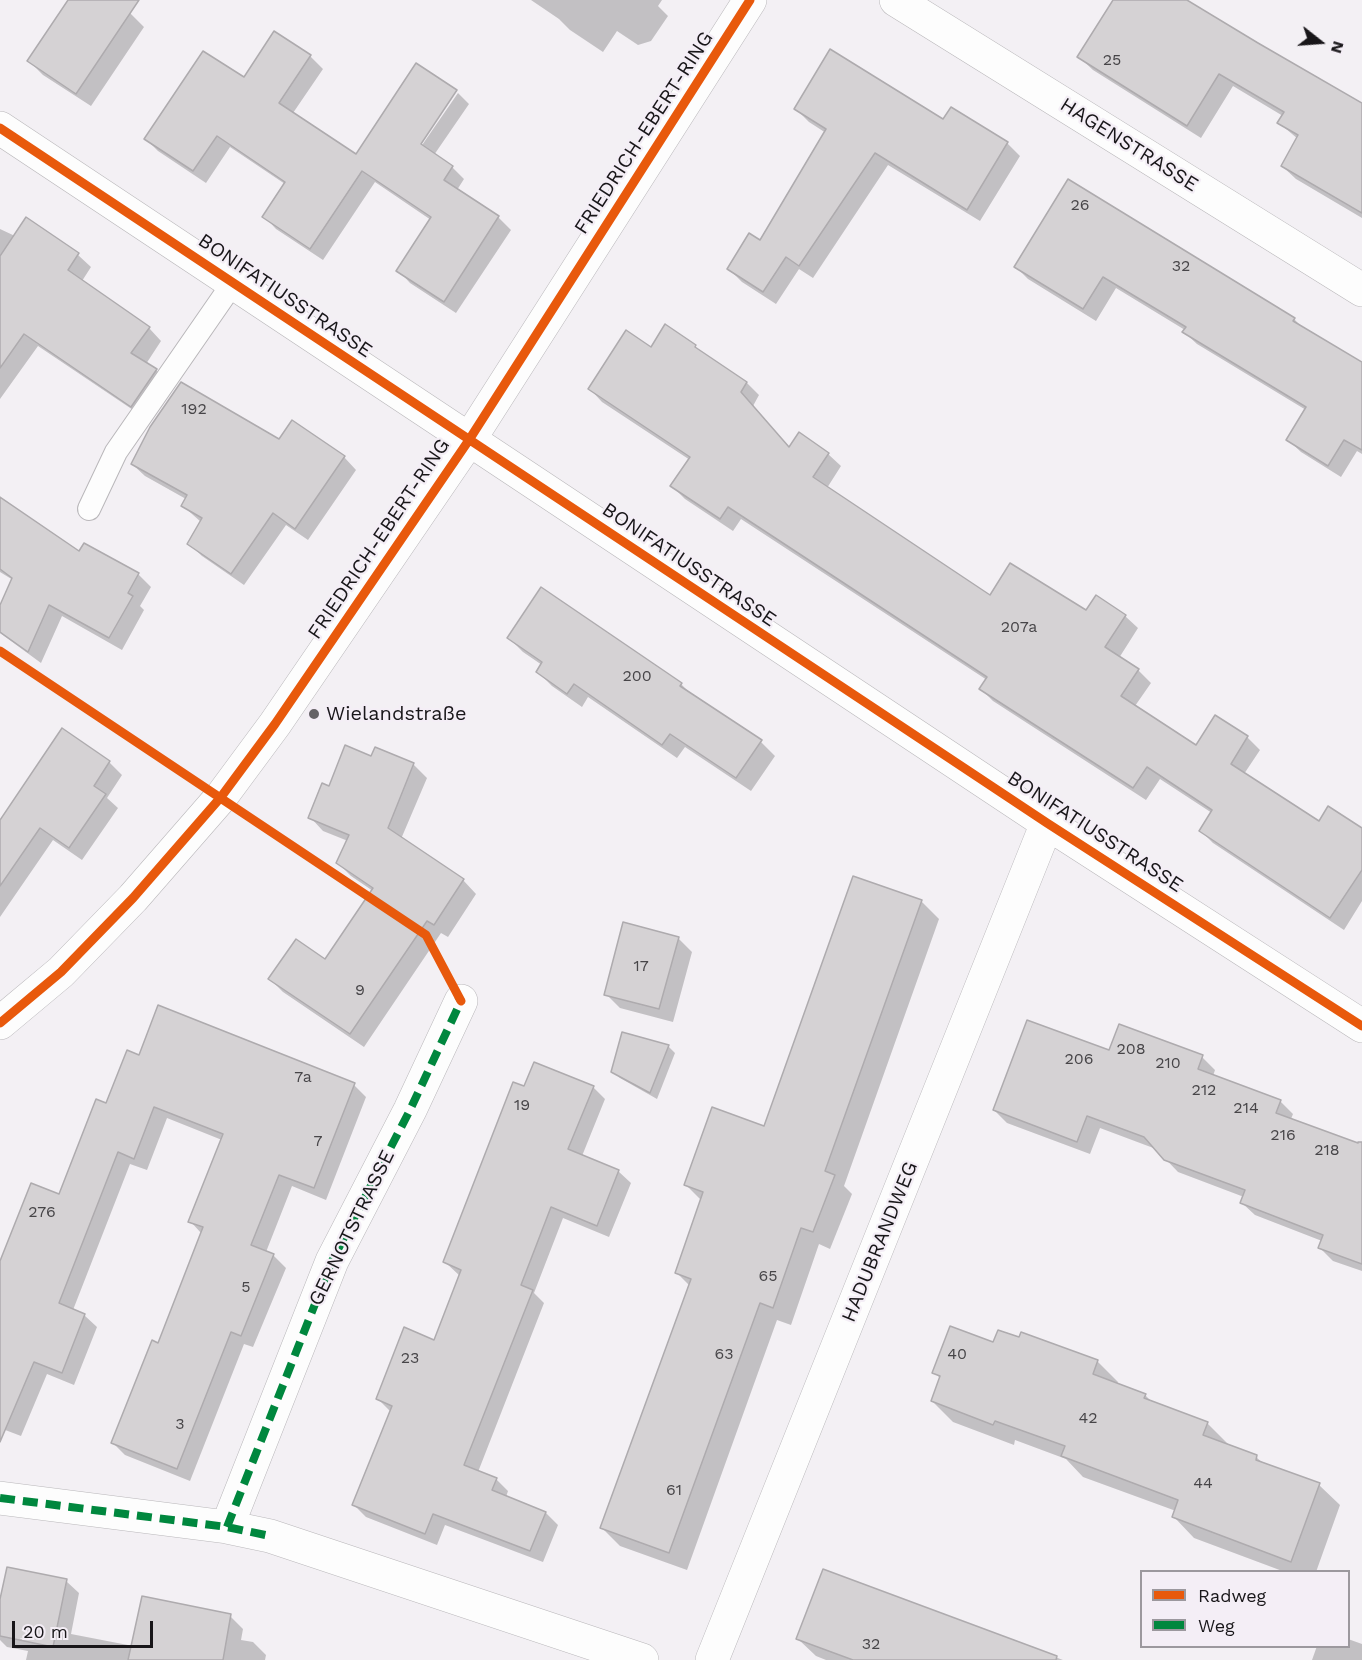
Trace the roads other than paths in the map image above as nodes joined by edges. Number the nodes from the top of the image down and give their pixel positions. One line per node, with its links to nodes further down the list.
1 (750, 0): 6 (street, FRIEDRICH-EBERT-RING)
2 (896, 0): 5 (street, HAGENSTRASSE)
3 (0, 128): 4 (street, BONIFATIUSSTRASSE)
4 (233, 283): 6 (street, BONIFATIUSSTRASSE); 7 (lane)
5 (1362, 291)
6 (469, 440): 8 (street, BONIFATIUSSTRASSE); 11 (street, FRIEDRICH-EBERT-RING)
7 (89, 509)
8 (1047, 823): 10 (street, BONIFATIUSSTRASSE); 15 (street, HADUBRANDWEG)
9 (461, 1000): 13 (street, GERNOTSTRASSE)
10 (1360, 1020)
11 (0, 1023)
12 (0, 1498): 13 (street)
13 (226, 1527): 14 (street)
14 (642, 1660)
15 (712, 1660)

